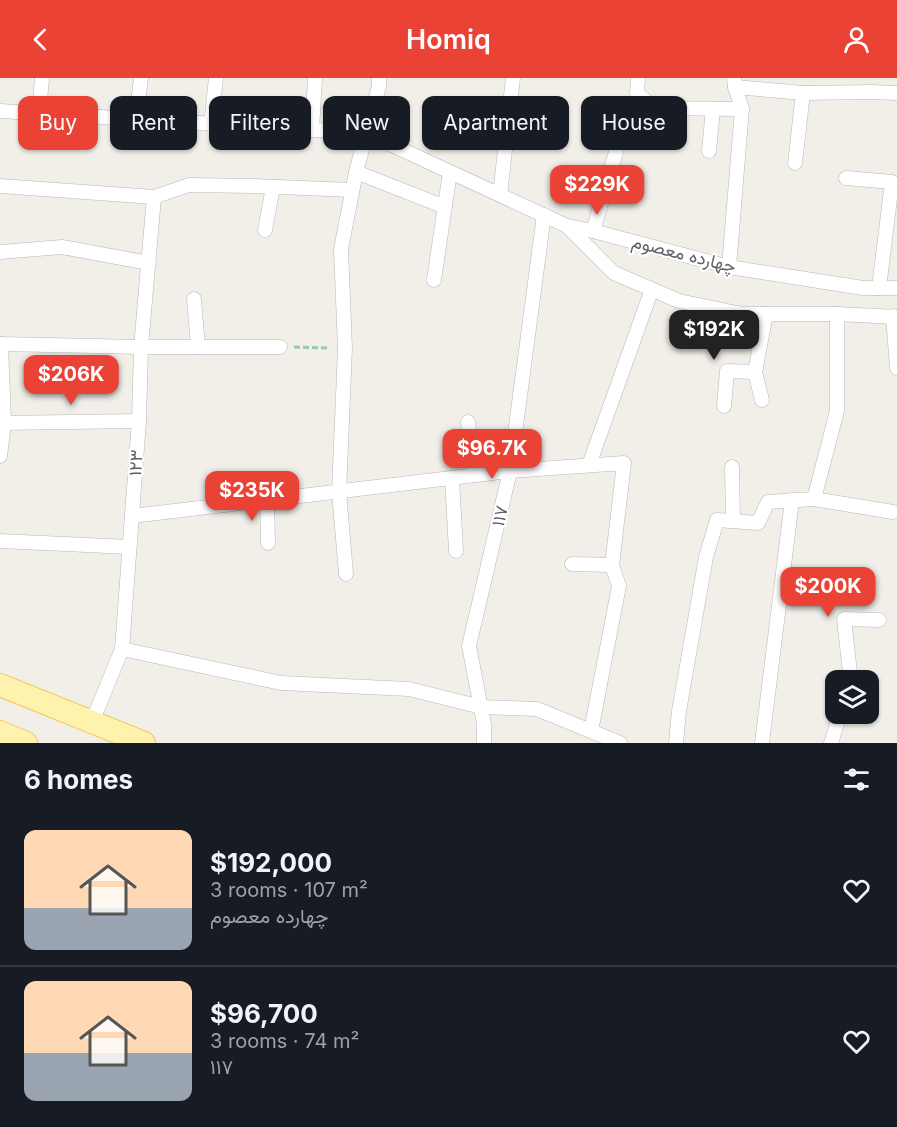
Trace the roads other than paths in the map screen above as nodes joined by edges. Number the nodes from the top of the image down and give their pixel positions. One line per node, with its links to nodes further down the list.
1 (42, 78): 12 (street)
2 (141, 78): 13 (street)
3 (216, 78): 14 (street)
4 (315, 78): 20 (street)
5 (379, 78): 15 (street)
6 (513, 78): 33 (street)
7 (638, 78): 17 (street)
8 (896, 78): 11 (street)
9 (735, 82): 10 (street); 16 (street)
10 (803, 93): 11 (street); 26 (street)
11 (895, 93)
12 (40, 96)
13 (139, 96)
14 (214, 96)
15 (376, 96)
16 (742, 108): 17 (street); 42 (street)
17 (713, 109): 24 (street)
18 (0, 111): 19 (street, چهارده معصوم)
19 (18, 112)
20 (312, 130): 21 (street, چهارده معصوم)
21 (323, 131)
22 (362, 150): 27 (street)
23 (403, 150): 28 (street, چهارده معصوم)
24 (709, 151)
25 (616, 152): 39 (street)
26 (795, 164)
27 (356, 172): 32 (street); 35 (street)
28 (450, 172): 33 (street, چهارده معصوم); 35 (street)
29 (846, 178): 44 (street)
30 (0, 186): 34 (street)
31 (273, 187): 32 (street); 34 (street); 38 (street)
32 (352, 190): 68 (street)
33 (500, 195): 36 (street, چهارده معصوم)
34 (154, 197): 41 (street, ۱۲۳)
35 (445, 207): 43 (street)
36 (544, 215): 37 (street, چهارده معصوم); 65 (street, ۱۱۷)
37 (567, 226): 39 (street, چهارده معصوم); 46 (street)
38 (265, 230)
39 (593, 231): 42 (street, چهارده معصوم)
40 (0, 252): 41 (street)
41 (149, 263): 52 (street, ۱۲۳)
42 (729, 267): 44 (street, چهارده معصوم)
43 (434, 280)
44 (879, 288): 45 (street, چهارده معصوم)
45 (897, 288)
46 (652, 289): 48 (street); 63 (street)
47 (194, 299): 53 (street)
48 (766, 314): 49 (street); 56 (street)
49 (837, 314): 50 (street); 69 (street)
50 (895, 317): 55 (street)
51 (0, 344): 52 (street); 61 (street)
52 (141, 347): 53 (street); 59 (street, ۱۲۳)
53 (198, 347): 54 (street)
54 (280, 347)
55 (897, 368)
56 (755, 372): 57 (street); 58 (street)
57 (762, 400)
58 (724, 406)
59 (139, 421): 61 (street); 73 (street, ۱۲۳)
60 (468, 422): 66 (street)
61 (2, 423): 62 (street)
62 (0, 456)
63 (590, 465): 65 (street); 80 (street)
64 (732, 467): 74 (street)
65 (510, 471): 66 (street); 86 (street, ۱۱۷)
66 (475, 475): 67 (street)
67 (452, 478): 68 (street); 78 (street)
68 (339, 492): 70 (street); 81 (street)
69 (814, 499): 71 (street); 72 (street)
70 (267, 500): 73 (street); 76 (street)
71 (792, 500): 74 (street); 96 (street)
72 (893, 512)
73 (132, 516): 77 (street, ۱۲۳)
74 (733, 521): 95 (street)
75 (0, 541): 77 (street)
76 (268, 543)
77 (129, 547): 83 (street, ۱۲۳)
78 (456, 551)
79 (572, 564): 80 (street)
80 (612, 565): 89 (street)
81 (346, 574)
82 (879, 620): 84 (street)
83 (122, 649): 86 (street); 87 (street, ۱۲۳)
84 (850, 670)
85 (0, 685): 87 (main road)
86 (481, 707): 89 (street); 93 (street, ۱۱۷)
87 (92, 722): 92 (main road)
88 (837, 724): 97 (street)
89 (591, 731): 94 (street)
90 (0, 732): 91 (main road)
91 (26, 743)
92 (144, 743)
93 (484, 743)
94 (620, 743)
95 (676, 743)
96 (762, 743)
97 (831, 743)

